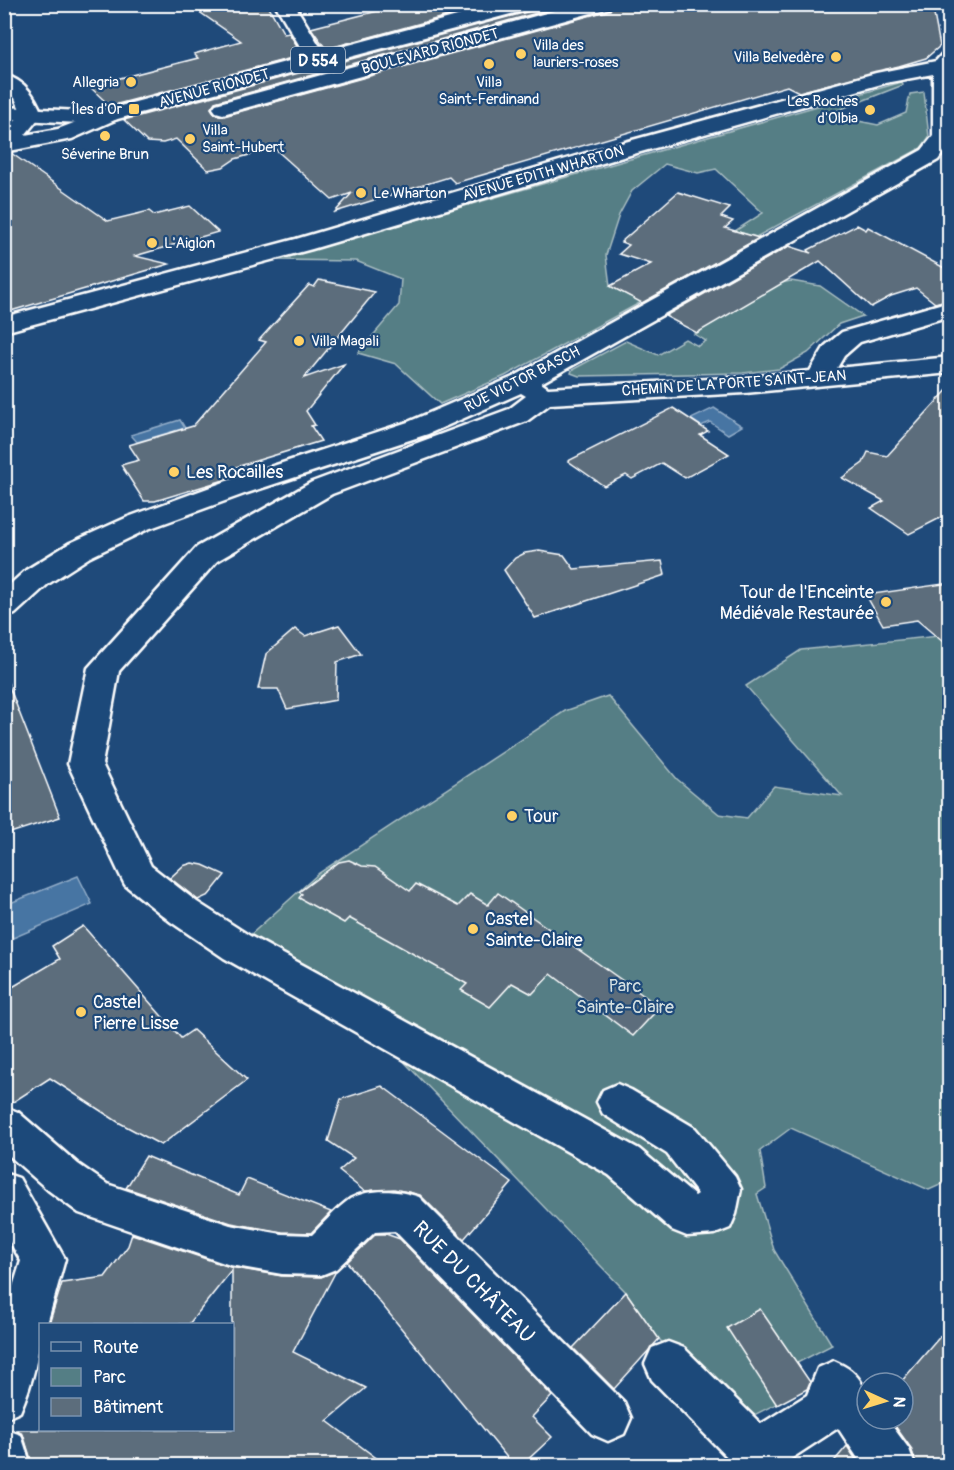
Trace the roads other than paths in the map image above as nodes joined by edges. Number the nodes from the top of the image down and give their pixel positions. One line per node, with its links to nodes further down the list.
1 (284, 4): 4 (street)
2 (526, 4): 4 (street, AVENUE RIONDET / D 554)
3 (602, 4): 7 (street, BOULEVARD RIONDET)
4 (323, 59): 10 (street, AVENUE RIONDET / D 554)
5 (946, 62): 11 (street, RUE VICTOR BASCH); 14 (street, AVENUE EDITH WHARTON)
6 (4, 81): 9 (street)
7 (223, 108)
8 (4, 113): 9 (street, D 554)
9 (32, 114): 10 (street, D 554); 12 (street)
10 (110, 115): 12 (street)
11 (947, 137): 17 (street, RUE VICTOR BASCH)
12 (4, 145)
13 (950, 308): 16 (street)
14 (4, 325)
15 (950, 364): 16 (street, CHEMIN DE LA PORTE SAINT-JEAN)
16 (821, 377): 17 (street, CHEMIN DE LA PORTE SAINT-JEAN)
17 (533, 389): 18 (street, RUE VICTOR BASCH); 19 (street)
18 (4, 607)
19 (617, 1102)
20 (4, 1125): 24 (street, RUE DU CHÂTEAU)
21 (4, 1192): 23 (street)
22 (668, 1364): 27 (street)
23 (4, 1396)
24 (608, 1418)
25 (4, 1452): 26 (street)
26 (8, 1466)
27 (892, 1466)

